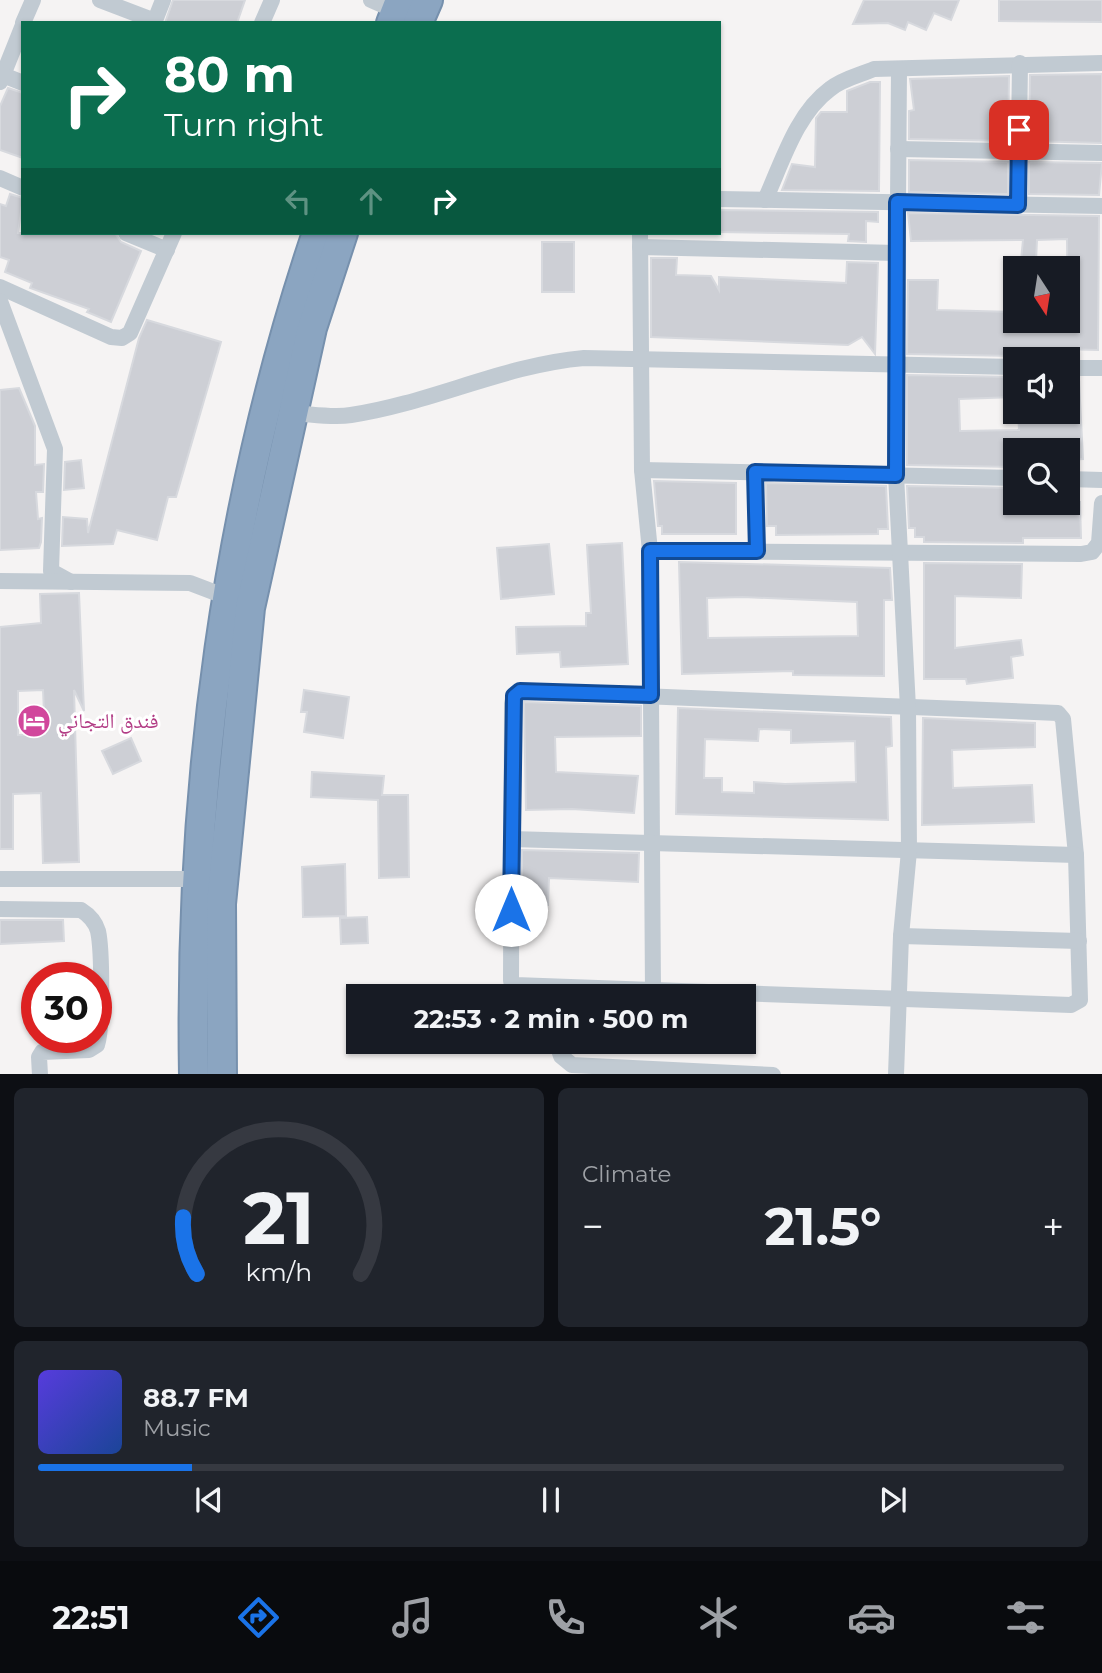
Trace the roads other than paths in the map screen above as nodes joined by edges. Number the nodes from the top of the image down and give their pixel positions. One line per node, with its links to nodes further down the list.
1 (33, 0): 7 (street)
2 (100, 0): 8 (street)
3 (163, 0): 9 (street)
4 (272, 0): 10 (street)
5 (428, 0): 6 (highway)
6 (395, 11)
7 (24, 21)
8 (152, 21)
9 (154, 21)
10 (263, 21)
11 (21, 29): 15 (street)
12 (1020, 63): 13 (street); 14 (street); 18 (street)
13 (1102, 63)
14 (899, 69): 17 (street); 23 (street)
15 (1, 78): 16 (street)
16 (21, 83)
17 (898, 149): 18 (street); 24 (street)
18 (1019, 152): 19 (street); 25 (street)
19 (1102, 153)
20 (0, 177): 21 (street)
21 (21, 187)
22 (721, 199): 23 (street)
23 (765, 200): 24 (street)
24 (897, 202): 25 (street); 33 (street)
25 (1018, 205): 26 (street)
26 (1102, 206)
27 (131, 235): 32 (street)
28 (173, 235): 32 (street)
29 (316, 235): 54 (highway)
30 (343, 235): 41 (highway)
31 (640, 240): 33 (street); 36 (street)
32 (166, 250): 34 (street)
33 (897, 253): 37 (street)
34 (0, 287)
35 (0, 301): 53 (street)
36 (641, 358): 37 (street); 41 (street); 42 (street)
37 (895, 365): 38 (street); 44 (street)
38 (1003, 368)
39 (1080, 368): 40 (street)
40 (1102, 368)
41 (293, 414): 54 (highway)
42 (642, 470): 43 (street); 49 (street)
43 (755, 472): 44 (street); 50 (street)
44 (896, 475): 45 (street); 51 (street)
45 (1003, 478)
46 (1080, 480): 47 (street)
47 (1102, 480)
48 (1102, 503): 51 (street)
49 (650, 551): 50 (street); 55 (street)
50 (757, 551): 51 (street)
51 (902, 554): 56 (street)
52 (0, 581): 53 (street)
53 (71, 582): 54 (street)
54 (238, 602): 62 (highway); 73 (highway)
55 (651, 695): 56 (street); 57 (street); 58 (street)
56 (908, 708): 59 (street); 60 (street)
57 (511, 839): 58 (street); 66 (street)
58 (652, 843): 59 (street); 67 (street)
59 (909, 851): 60 (street); 64 (street)
60 (1076, 855): 65 (street)
61 (0, 879): 62 (street)
62 (198, 879): 72 (highway)
63 (0, 909): 71 (street)
64 (901, 936): 65 (street); 69 (street)
65 (1079, 941): 69 (street)
66 (514, 984)
67 (653, 984)
68 (756, 995): 69 (street)
69 (900, 1000): 75 (street)
70 (560, 1054): 74 (street)
71 (40, 1074)
72 (194, 1074)
73 (222, 1074)
74 (773, 1074)
75 (896, 1074)

